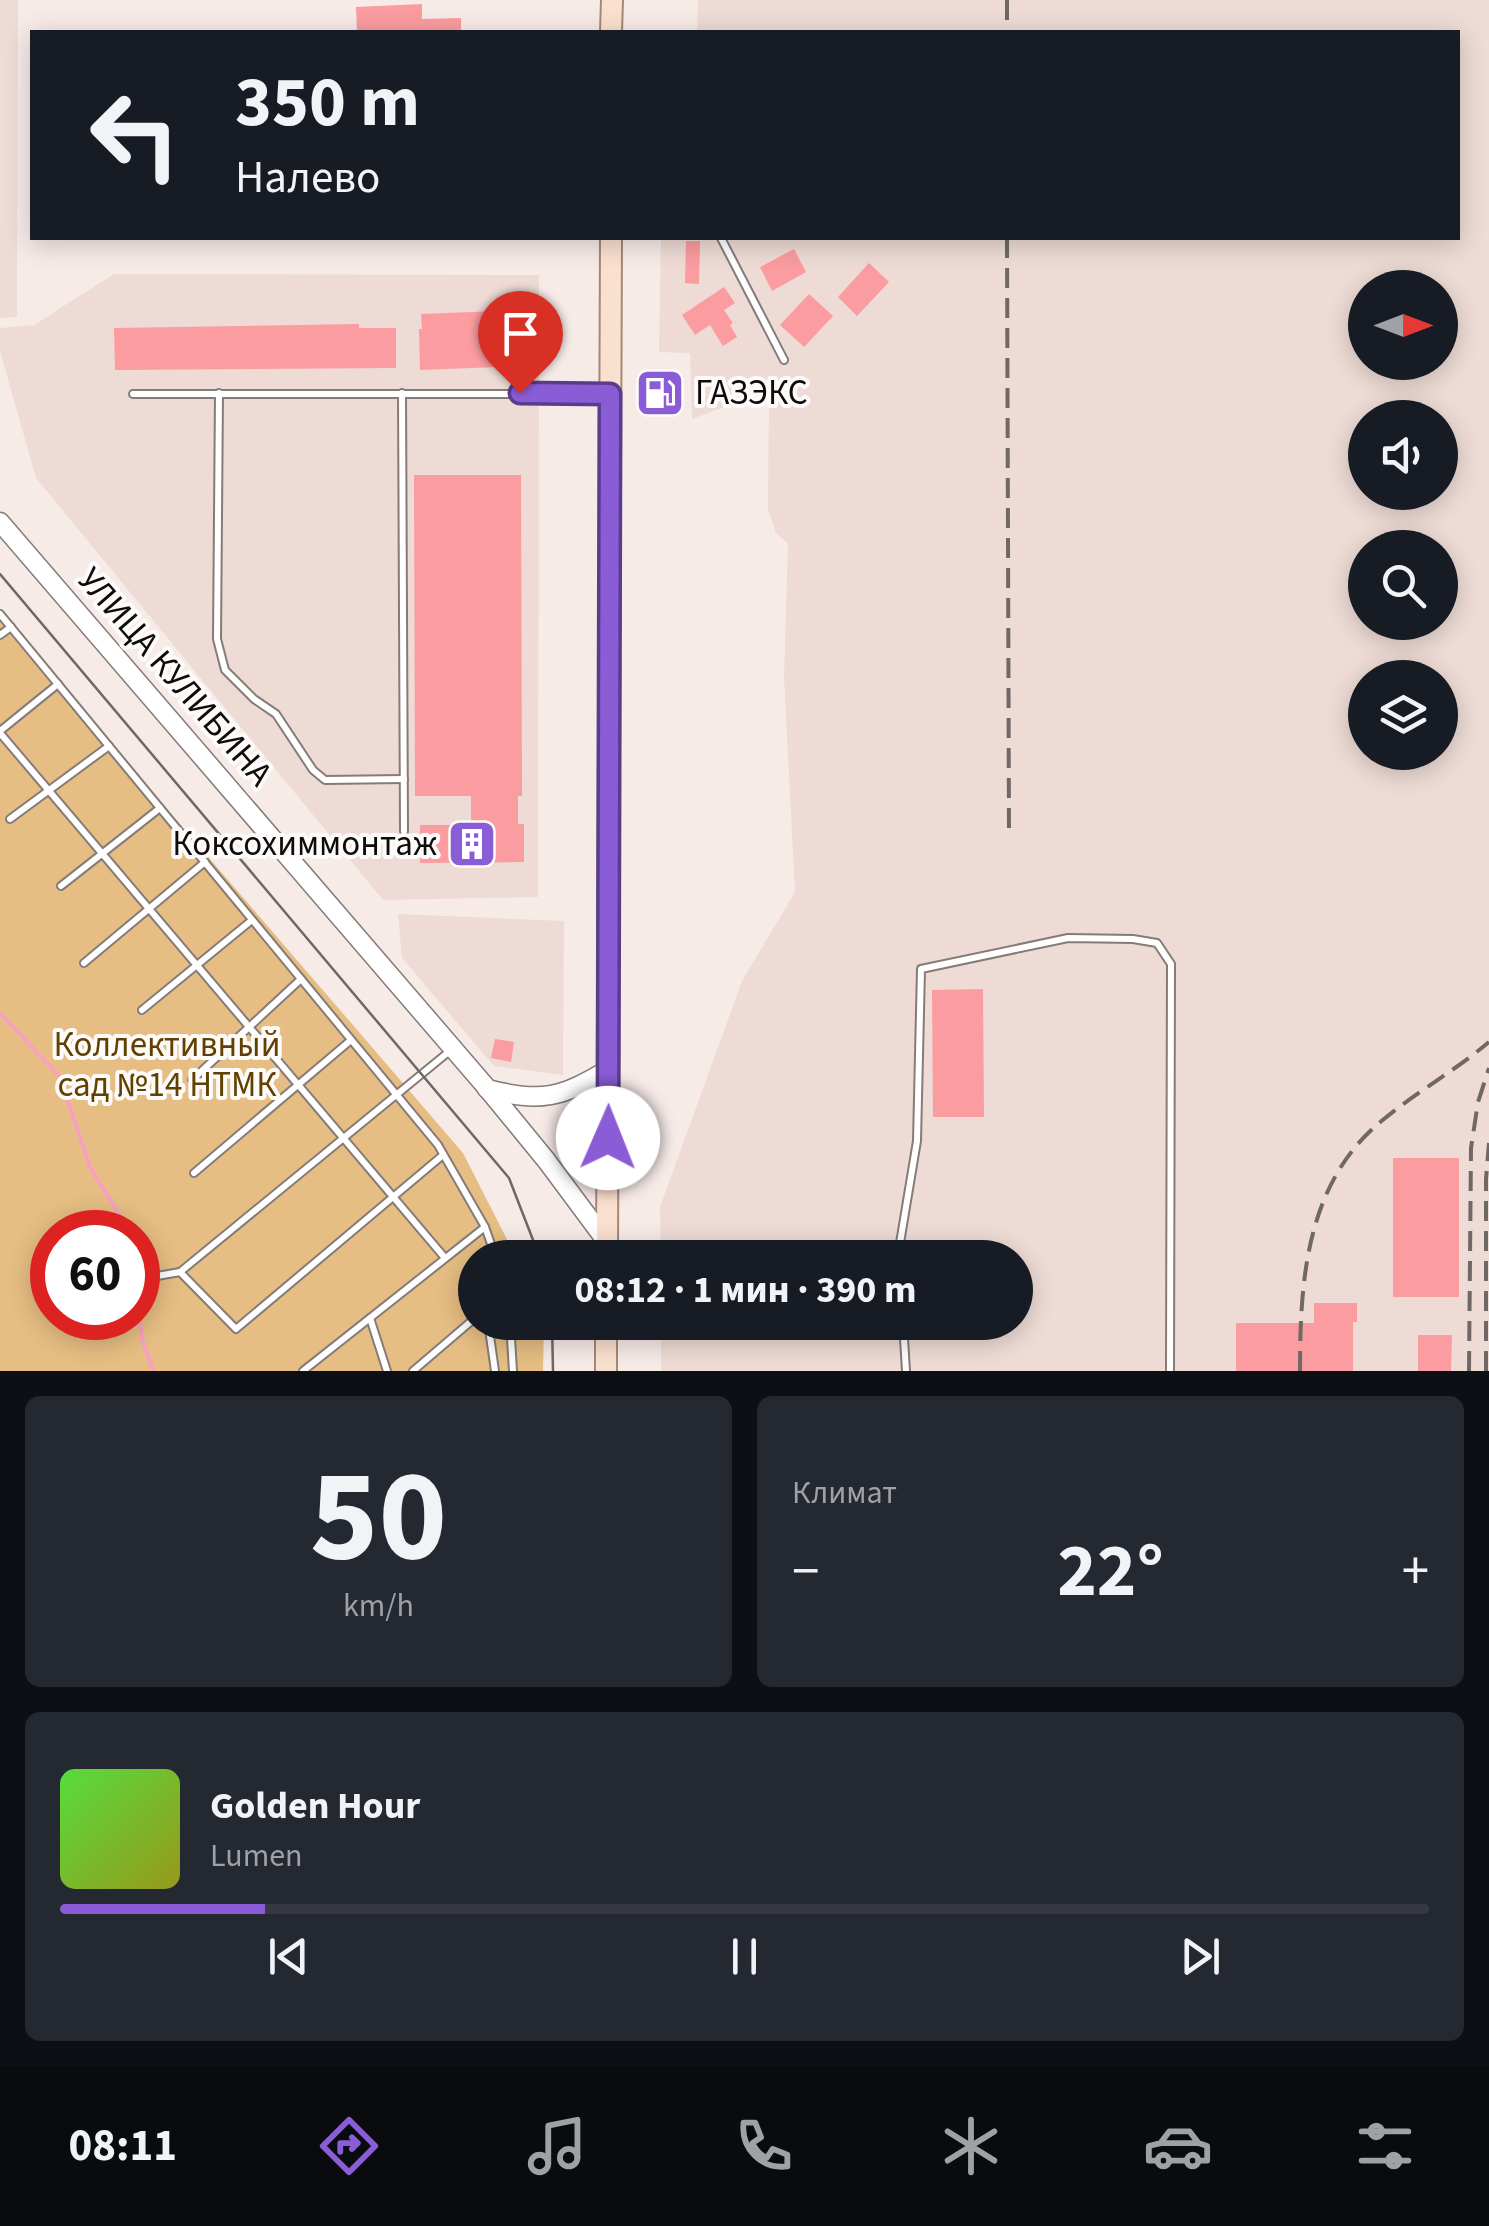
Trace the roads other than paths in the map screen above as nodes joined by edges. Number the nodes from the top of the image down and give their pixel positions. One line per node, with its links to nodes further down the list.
1 (612, 0): 2 (main road)
2 (612, 30)
3 (611, 240): 9 (main road)
4 (721, 240): 5 (lane)
5 (784, 360)
6 (402, 393): 8 (lane); 9 (lane); 17 (lane)
7 (133, 394): 8 (lane)
8 (219, 394): 17 (lane)
9 (610, 394): 34 (main road)
10 (0, 522): 33 (street, УЛИЦА КУЛИБИНА)
11 (0, 614): 12 (lane)
12 (11, 627): 13 (lane); 14 (lane)
13 (0, 636)
14 (58, 684): 15 (lane); 16 (lane)
15 (0, 732): 18 (lane)
16 (109, 746): 18 (lane); 19 (lane)
17 (404, 779): 21 (lane)
18 (48, 790): 20 (lane); 22 (lane)
19 (160, 808): 22 (lane); 23 (lane)
20 (10, 819)
21 (404, 831)
22 (102, 854): 24 (lane); 25 (lane)
23 (205, 862): 25 (lane); 26 (lane)
24 (61, 886)
25 (149, 909): 27 (lane); 28 (lane)
26 (252, 920): 28 (lane); 29 (lane)
27 (84, 963)
28 (197, 966): 30 (lane); 31 (lane)
29 (301, 979): 31 (lane); 32 (lane)
30 (142, 1010)
31 (249, 1027): 35 (lane); 36 (lane)
32 (351, 1040): 36 (lane); 38 (lane)
33 (452, 1050): 37 (street, УЛИЦА КУЛИБИНА); 38 (lane)
34 (609, 1070): 37 (street); 46 (main road)
35 (192, 1080)
36 (298, 1085): 39 (lane); 41 (lane)
37 (487, 1088): 45 (street, УЛИЦА КУЛИБИНА)
38 (396, 1095): 39 (lane); 40 (lane)
39 (343, 1138): 42 (lane); 49 (lane)
40 (444, 1155): 42 (lane); 43 (lane)
41 (194, 1173)
42 (393, 1197): 48 (lane); 49 (lane)
43 (484, 1227): 44 (lane); 48 (lane)
44 (489, 1240)
45 (600, 1240)
46 (607, 1240)
47 (901, 1240): 64 (lane)
48 (445, 1258): 51 (lane)
49 (180, 1272): 50 (lane)
50 (160, 1275)
51 (370, 1318): 57 (lane); 58 (lane)
52 (458, 1333): 59 (lane)
53 (491, 1340): 60 (lane)
54 (511, 1340): 61 (lane)
55 (606, 1340): 62 (main road)
56 (905, 1340): 63 (lane)
57 (303, 1371)
58 (388, 1371)
59 (414, 1371)
60 (495, 1371)
61 (513, 1371)
62 (606, 1371)
63 (906, 1371)
64 (1170, 1371)

